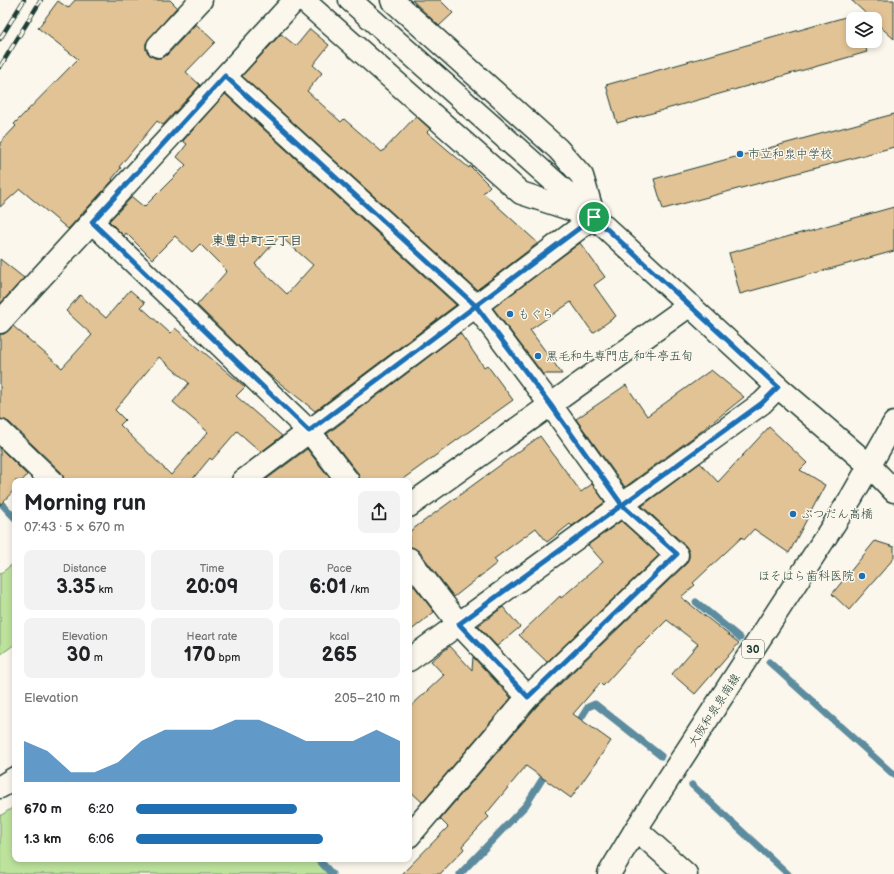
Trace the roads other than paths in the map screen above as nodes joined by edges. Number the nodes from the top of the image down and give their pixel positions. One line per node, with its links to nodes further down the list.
1 (201, 0): 6 (street)
2 (295, 0): 7 (street)
3 (303, 0): 8 (street)
4 (350, 0): 8 (street)
5 (392, 0): 8 (street)
6 (158, 46)
7 (225, 76): 9 (street); 11 (street)
8 (594, 217): 10 (street); 11 (street)
9 (92, 222): 12 (street); 17 (street)
10 (690, 305): 13 (street); 14 (street)
11 (476, 306): 14 (street); 17 (street)
12 (0, 322)
13 (778, 387): 18 (street); 24 (street)
14 (550, 404): 23 (street); 24 (street)
15 (894, 423): 18 (street, 大阪和泉泉南線 / 30)
16 (0, 431): 19 (street)
17 (309, 431): 20 (street); 21 (street)
18 (870, 466): 22 (street); 31 (street, 大阪和泉泉南線 / 30)
19 (49, 478)
20 (247, 478)
21 (346, 478)
22 (894, 491)
23 (412, 504)
24 (622, 505): 26 (street); 28 (street)
25 (412, 563): 26 (street)
26 (459, 624): 27 (street); 28 (street)
27 (412, 658)
28 (528, 697): 32 (street)
29 (12, 780): 30 (street)
30 (0, 788)
31 (636, 829): 33 (street, 大阪和泉泉南線 / 30); 34 (street)
32 (412, 832)
33 (610, 874)
34 (686, 874)

